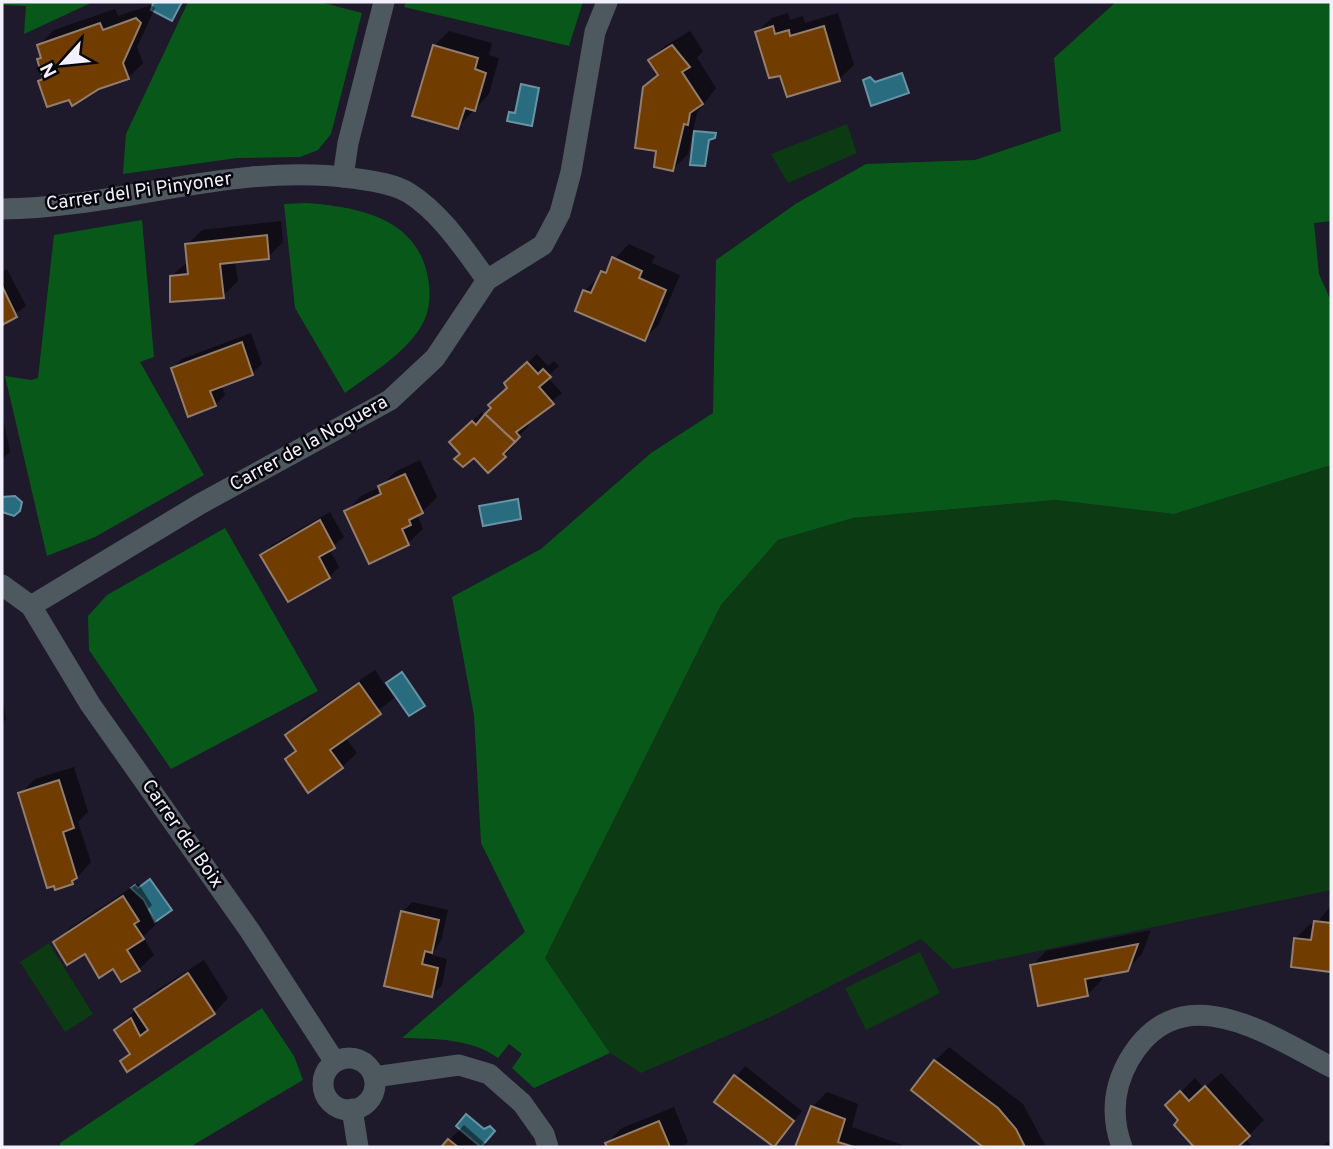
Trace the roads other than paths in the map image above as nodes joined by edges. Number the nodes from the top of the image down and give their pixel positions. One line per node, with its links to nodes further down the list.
1 (384, 2): 3 (street)
2 (607, 2): 5 (street, Carrer de la Noguera)
3 (343, 177): 4 (street, Carrer del Pi Pinyoner); 5 (street, Carrer del Pi Pinyoner)
4 (2, 209)
5 (487, 280): 7 (street, Carrer de la Noguera)
6 (2, 585): 7 (street)
7 (31, 606): 8 (street, Carrer del Boix)
8 (335, 1062): 10 (street); 11 (street)
9 (1331, 1068): 14 (street)
10 (374, 1077): 11 (street); 13 (street)
11 (352, 1109): 12 (street)
12 (358, 1147)
13 (548, 1147)
14 (1122, 1147)

